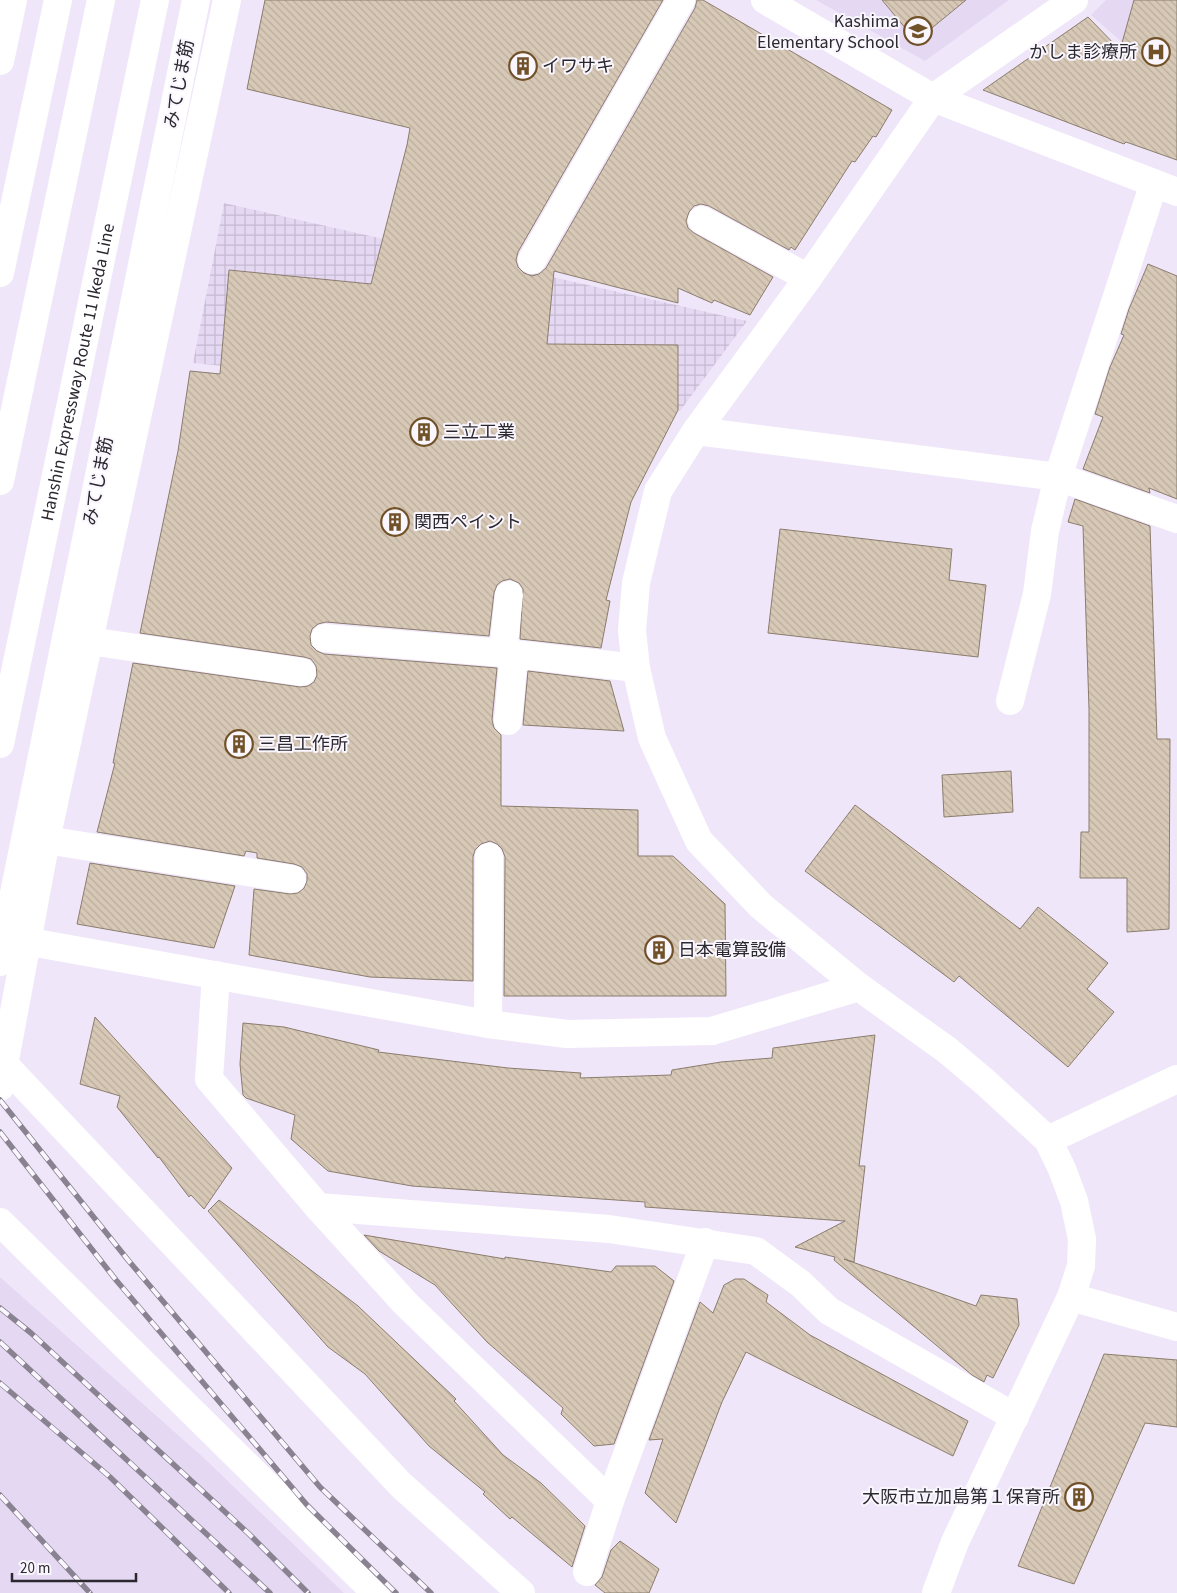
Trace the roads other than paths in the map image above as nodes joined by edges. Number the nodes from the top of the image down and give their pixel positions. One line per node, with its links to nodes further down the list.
1 (13, 0): 10 (main road)
2 (58, 0): 15 (main road)
3 (101, 0): 19 (main road)
4 (155, 0): 29 (main road, Hanshin Expressway Route 11 Ikeda Line)
5 (196, 0): 34 (main road, みてじま筋)
6 (227, 0): 23 (main road)
7 (681, 0): 14 (main road)
8 (765, 0): 11 (main road)
9 (1074, 0): 11 (main road)
10 (0, 61)
11 (932, 98): 12 (main road); 16 (main road)
12 (1166, 188): 18 (main road)
13 (702, 220): 16 (main road)
14 (532, 260)
15 (0, 273)
16 (808, 278): 17 (main road)
17 (696, 431): 18 (main road); 25 (main road)
18 (1058, 477): 20 (main road); 27 (main road)
19 (0, 481)
20 (1177, 519)
21 (509, 595): 24 (main road)
22 (325, 638): 24 (main road)
23 (89, 641): 26 (main road); 30 (main road)
24 (509, 654): 25 (main road); 28 (main road)
25 (636, 668): 36 (main road)
26 (302, 672)
27 (1010, 701)
28 (508, 721)
29 (0, 744)
30 (46, 840): 32 (main road); 33 (main road)
31 (489, 857): 37 (main road)
32 (292, 879)
33 (13, 939): 35 (main road); 38 (main road)
34 (0, 962)
35 (216, 975): 37 (main road); 41 (main road)
36 (860, 987): 37 (main road); 40 (main road)
37 (488, 1024)
38 (2, 1076): 50 (main road)
39 (1177, 1079): 40 (main road)
40 (1048, 1140): 44 (main road)
41 (318, 1207): 43 (main road); 47 (main road)
42 (0, 1222): 49 (main road)
43 (705, 1242): 46 (main road); 47 (main road)
44 (1071, 1297): 45 (main road); 46 (main road)
45 (1177, 1327)
46 (1015, 1417): 51 (main road)
47 (610, 1501): 48 (main road)
48 (587, 1572)
49 (376, 1593)
50 (521, 1593)
51 (936, 1593)

